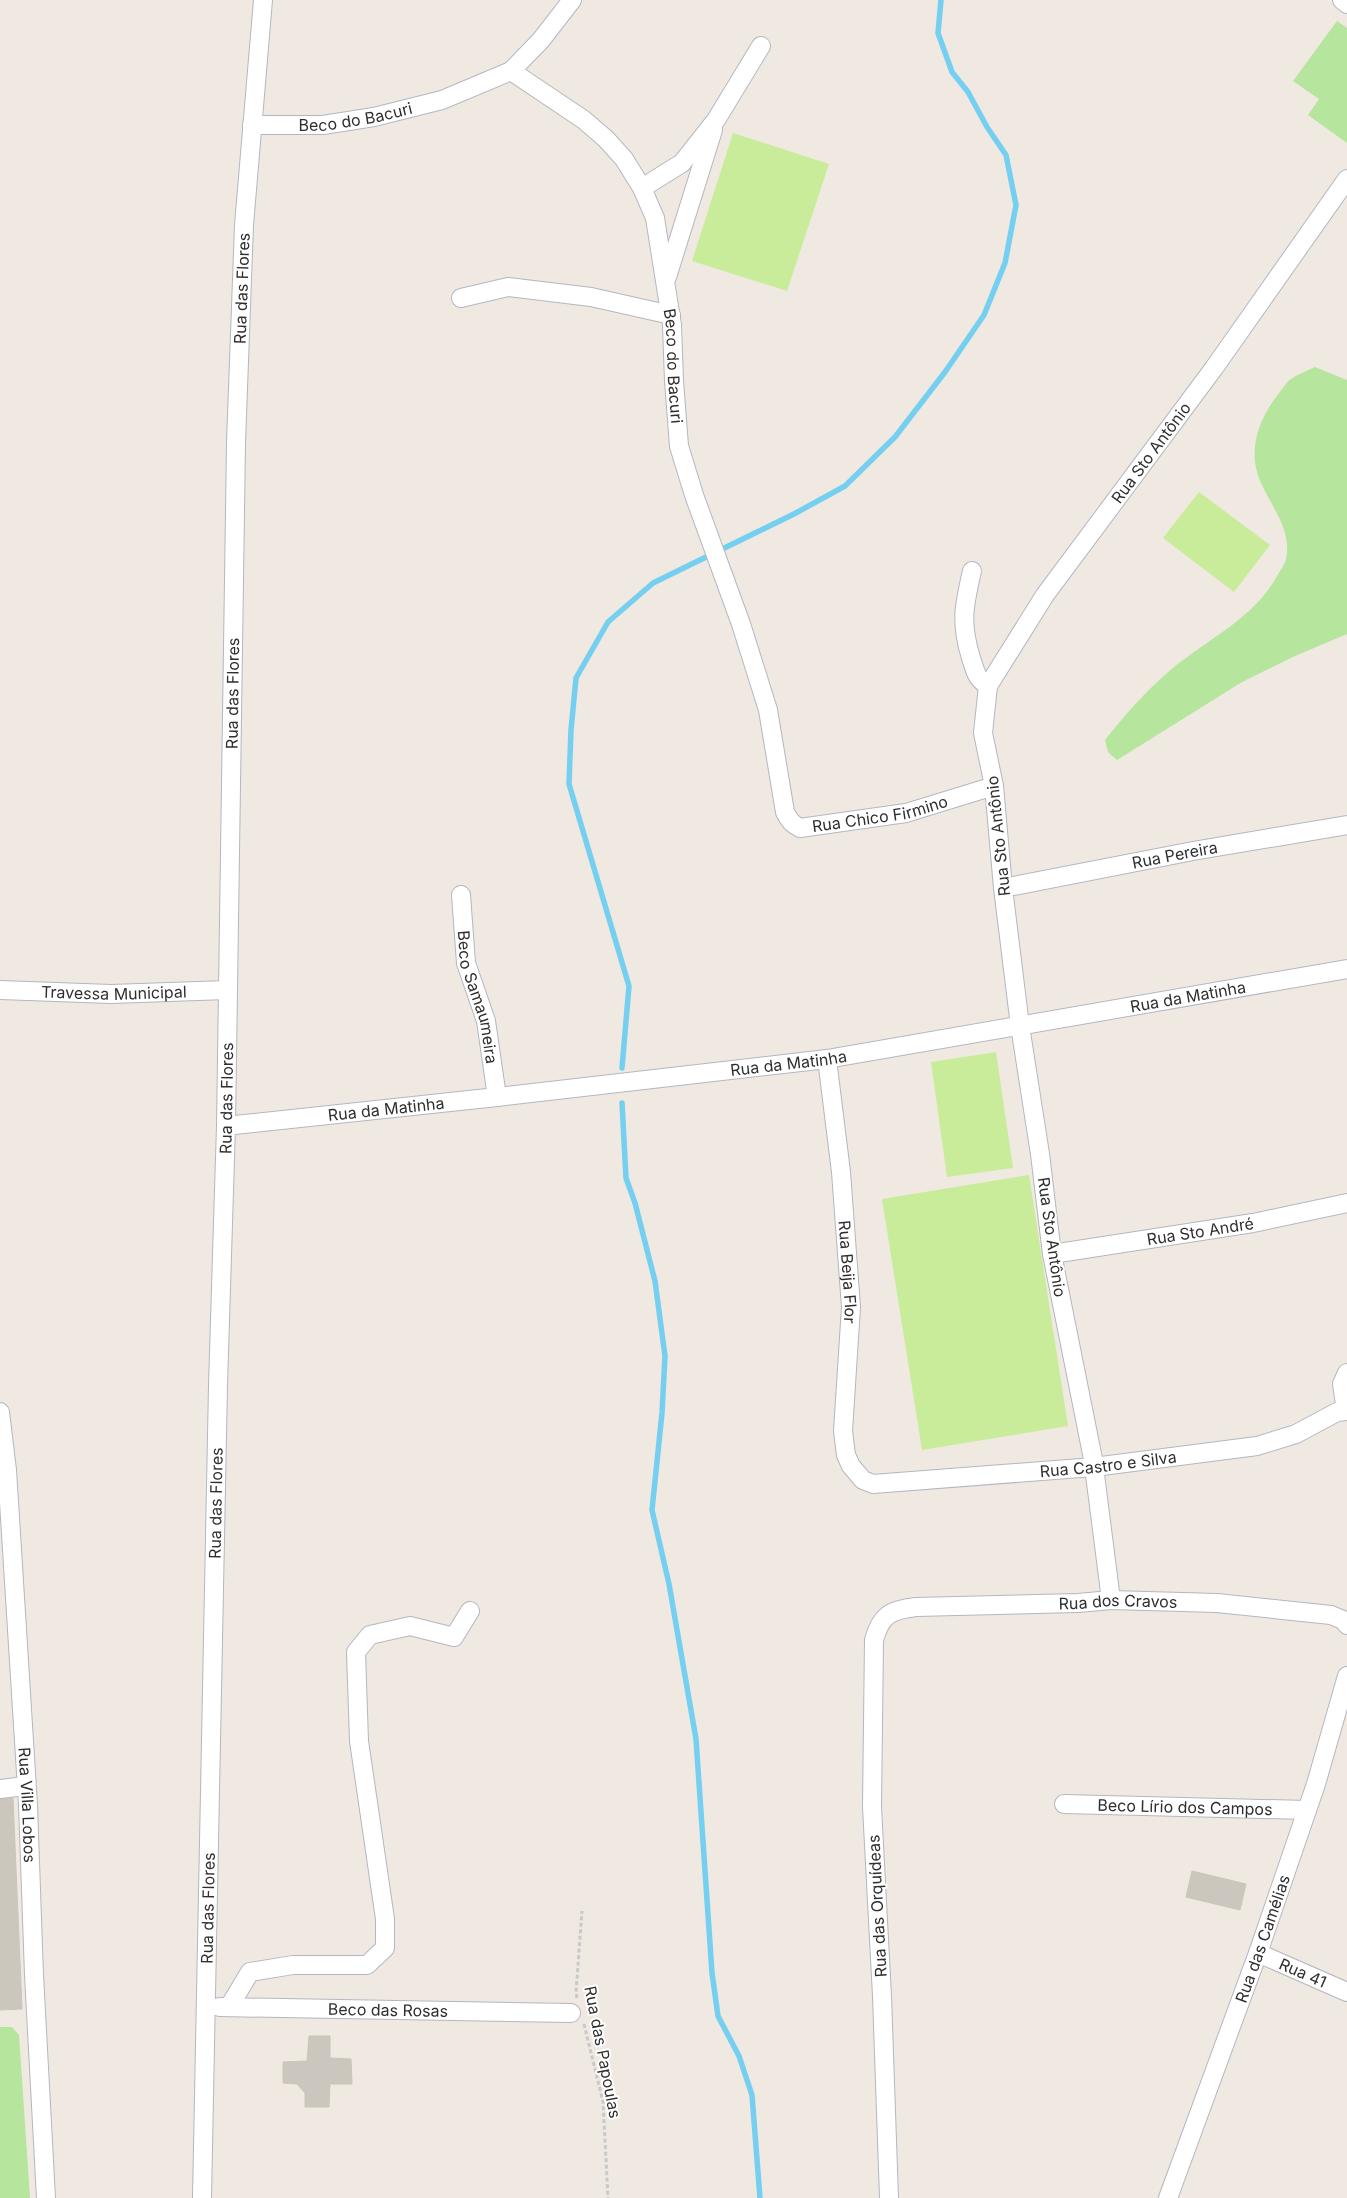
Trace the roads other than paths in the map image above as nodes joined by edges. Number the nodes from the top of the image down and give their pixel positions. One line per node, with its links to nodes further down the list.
1 (263, 0): 8 (street, Rua das Flores)
2 (572, 0): 6 (street, Beco do Bacuri)
3 (1342, 0): 4 (street)
4 (1347, 4)
5 (761, 46): 7 (street)
6 (511, 71): 8 (street, Beco do Bacuri); 10 (street, Beco do Bacuri)
7 (716, 120): 10 (street); 11 (street)
8 (252, 125): 23 (street, Rua das Flores)
9 (1347, 179): 15 (street, Rua Sto Antônio)
10 (642, 188): 11 (street, Beco do Bacuri)
11 (666, 282): 13 (street, Beco do Bacuri)
12 (461, 298): 13 (street)
13 (671, 315): 16 (street, Beco do Bacuri)
14 (972, 571): 15 (street)
15 (988, 686): 17 (street, Rua Sto Antônio)
16 (768, 710): 17 (street, Rua Chico Firmino)
17 (994, 786): 19 (street, Rua Sto Antônio)
18 (1347, 825): 19 (street, Rua Pereira)
19 (1003, 888): 24 (street, Rua Sto Antônio)
20 (461, 895): 26 (street, Beco Samaumeira)
21 (1347, 969): 24 (street, Rua da Matinha)
22 (0, 990): 23 (street, Travessa Municipal)
23 (227, 990): 27 (street, Rua das Flores)
24 (1020, 1026): 25 (street, Rua da Matinha); 29 (street, Rua Sto Antônio)
25 (827, 1059): 26 (street, Rua da Matinha); 34 (street, Rua Beija Flor)
26 (497, 1097): 27 (street, Rua da Matinha)
27 (226, 1126): 47 (street, Rua das Flores)
28 (1347, 1203): 29 (street, Rua Sto André)
29 (1052, 1254): 33 (street, Rua Sto Antônio)
30 (1347, 1373): 31 (street)
31 (1346, 1411): 33 (street, Rua Castro e Silva)
32 (0, 1412): 35 (street, Rua Villa Lobos)
33 (1094, 1467): 34 (street, Rua Castro e Silva); 36 (street, Rua Sto Antônio)
34 (863, 1480)
35 (7, 1578): 41 (street, Rua Villa Lobos)
36 (1111, 1600): 38 (street, Rua dos Cravos); 39 (street, Rua dos Cravos)
37 (470, 1611): 48 (street)
38 (885, 1616): 52 (street, Rua das Orquídeas)
39 (1347, 1625)
40 (1347, 1676): 44 (street, Rua das Camélias)
41 (26, 1786): 42 (street); 50 (street, Rua Villa Lobos)
42 (0, 1789)
43 (1064, 1804): 44 (street, Beco Lírio dos Campos)
44 (1306, 1810): 45 (street, Rua das Camélias)
45 (1258, 1953): 46 (street, Rua 41); 54 (street, Rua das Camélias)
46 (1347, 1992)
47 (205, 2006): 48 (street, Beco das Rosas); 51 (street, Rua das Flores)
48 (229, 2007): 49 (street, Beco das Rosas)
49 (577, 2011)
50 (46, 2198)
51 (202, 2198)
52 (889, 2198): 53 (street)
53 (900, 2198)
54 (1168, 2198)

